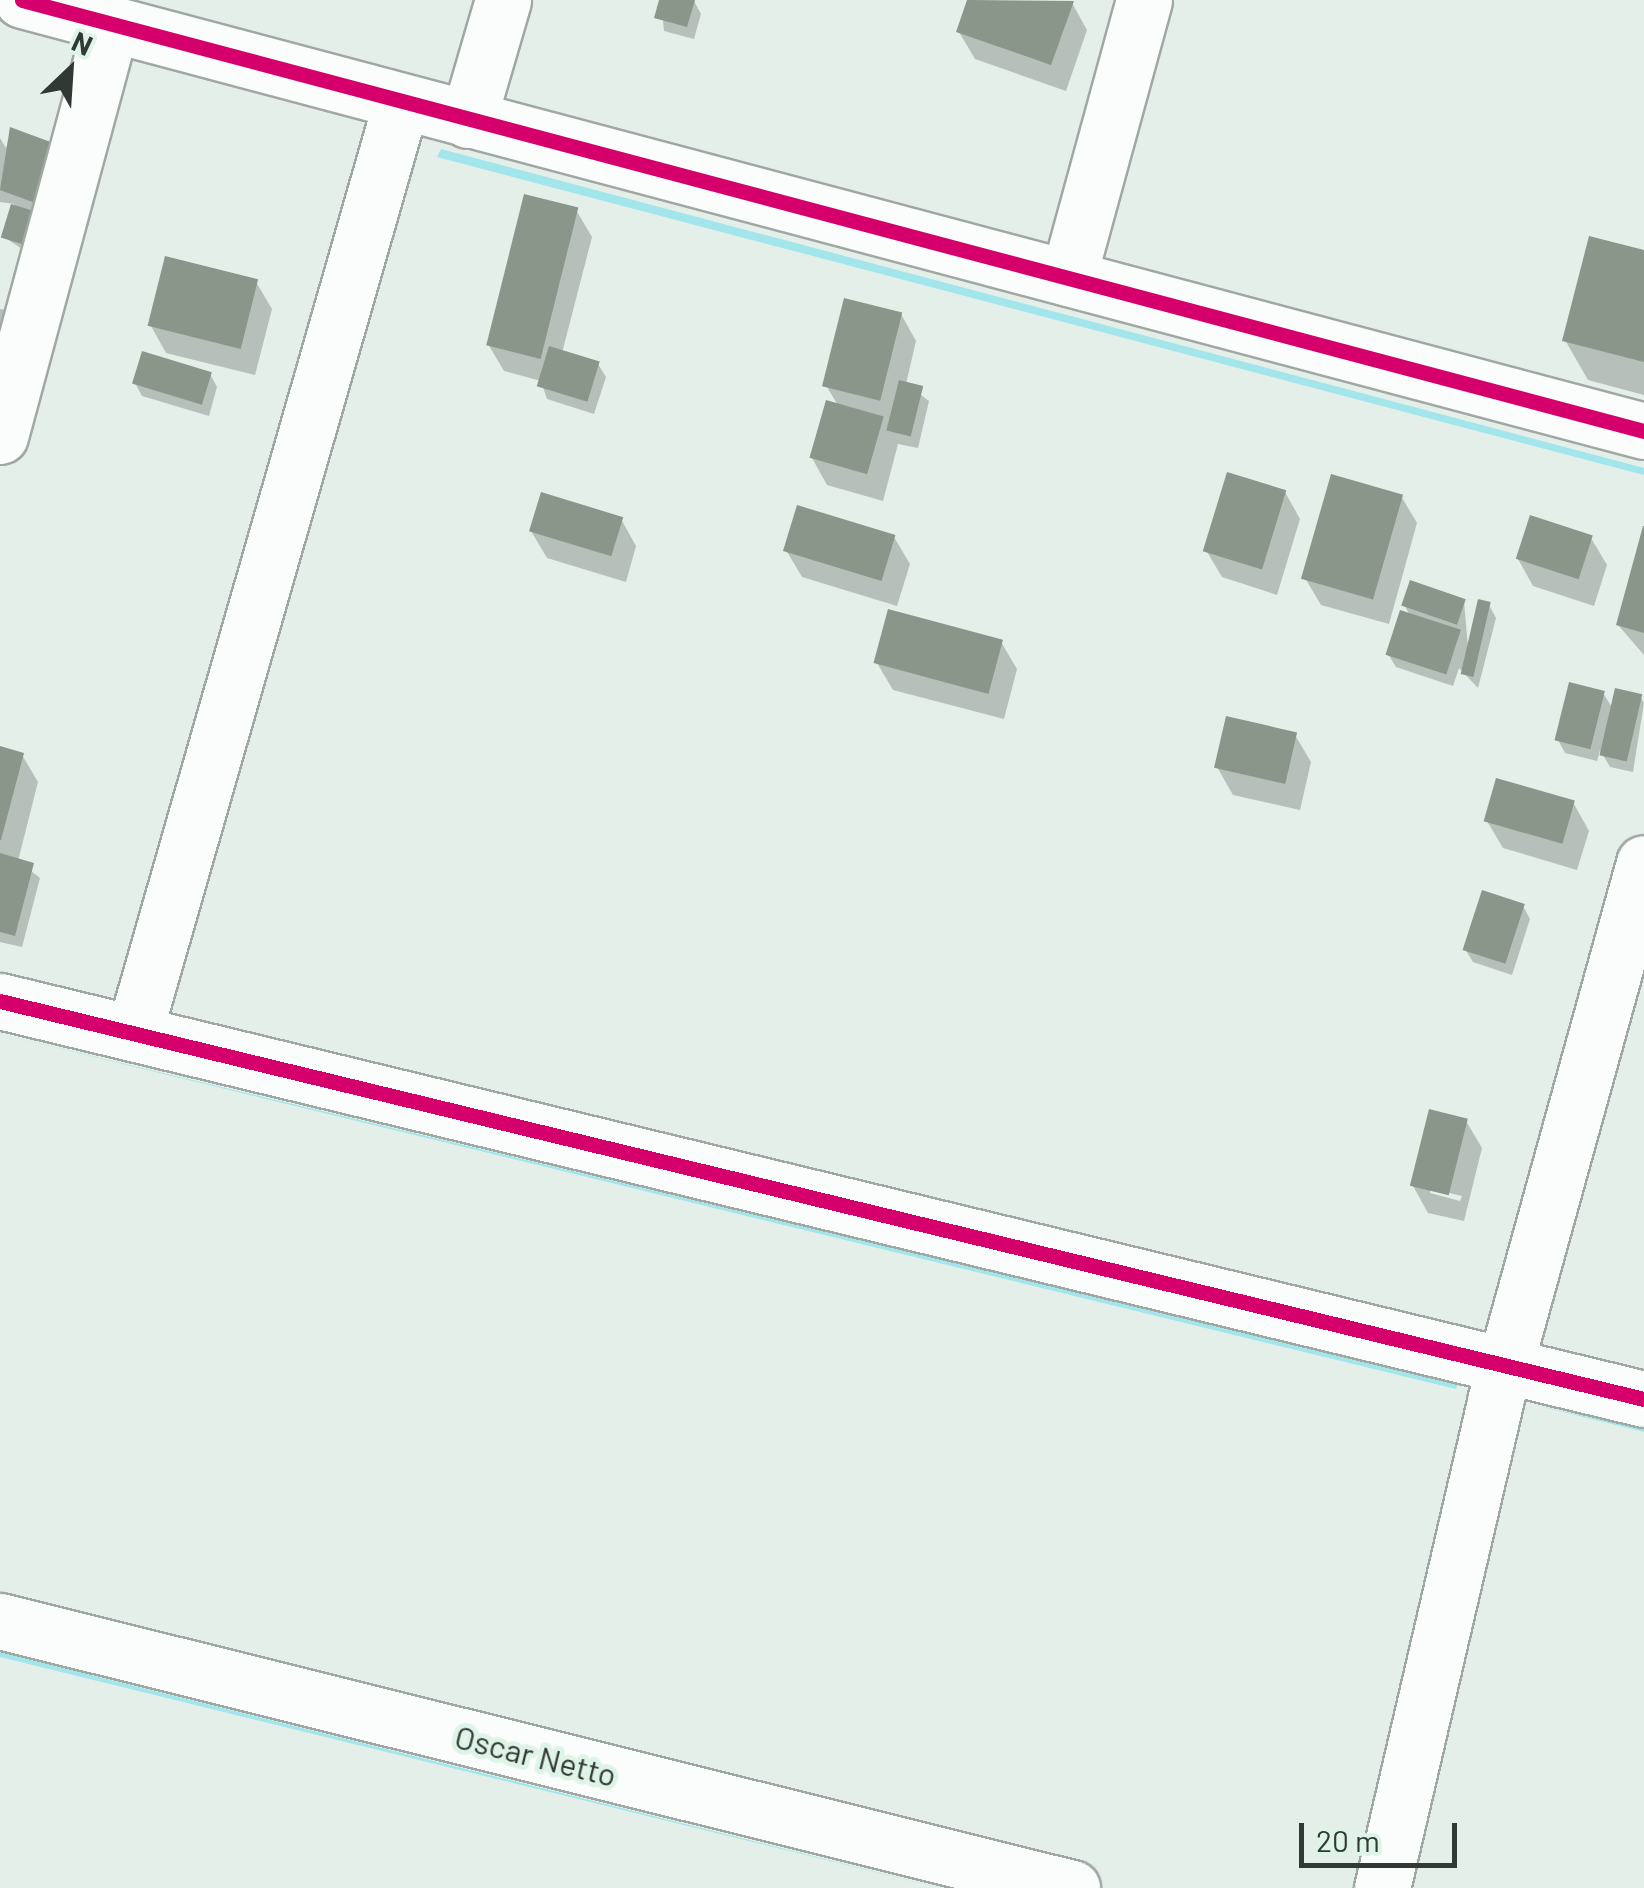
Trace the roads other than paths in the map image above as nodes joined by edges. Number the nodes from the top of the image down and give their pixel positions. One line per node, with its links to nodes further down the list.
1 (22, 0): 4 (street)
2 (503, 0): 6 (street)
3 (1144, 0): 7 (street)
4 (110, 24): 5 (street); 9 (street)
5 (401, 103): 6 (street); 12 (street)
6 (468, 120): 7 (street)
7 (1068, 278): 8 (street)
8 (1644, 431)
9 (0, 436)
10 (1644, 863): 13 (street)
11 (0, 1002): 12 (street)
12 (134, 1033): 13 (street)
13 (1506, 1364): 14 (street); 17 (street)
14 (1644, 1399)
15 (0, 1621): 16 (street, Oscar Netto)
16 (1072, 1888)
17 (1382, 1888)

